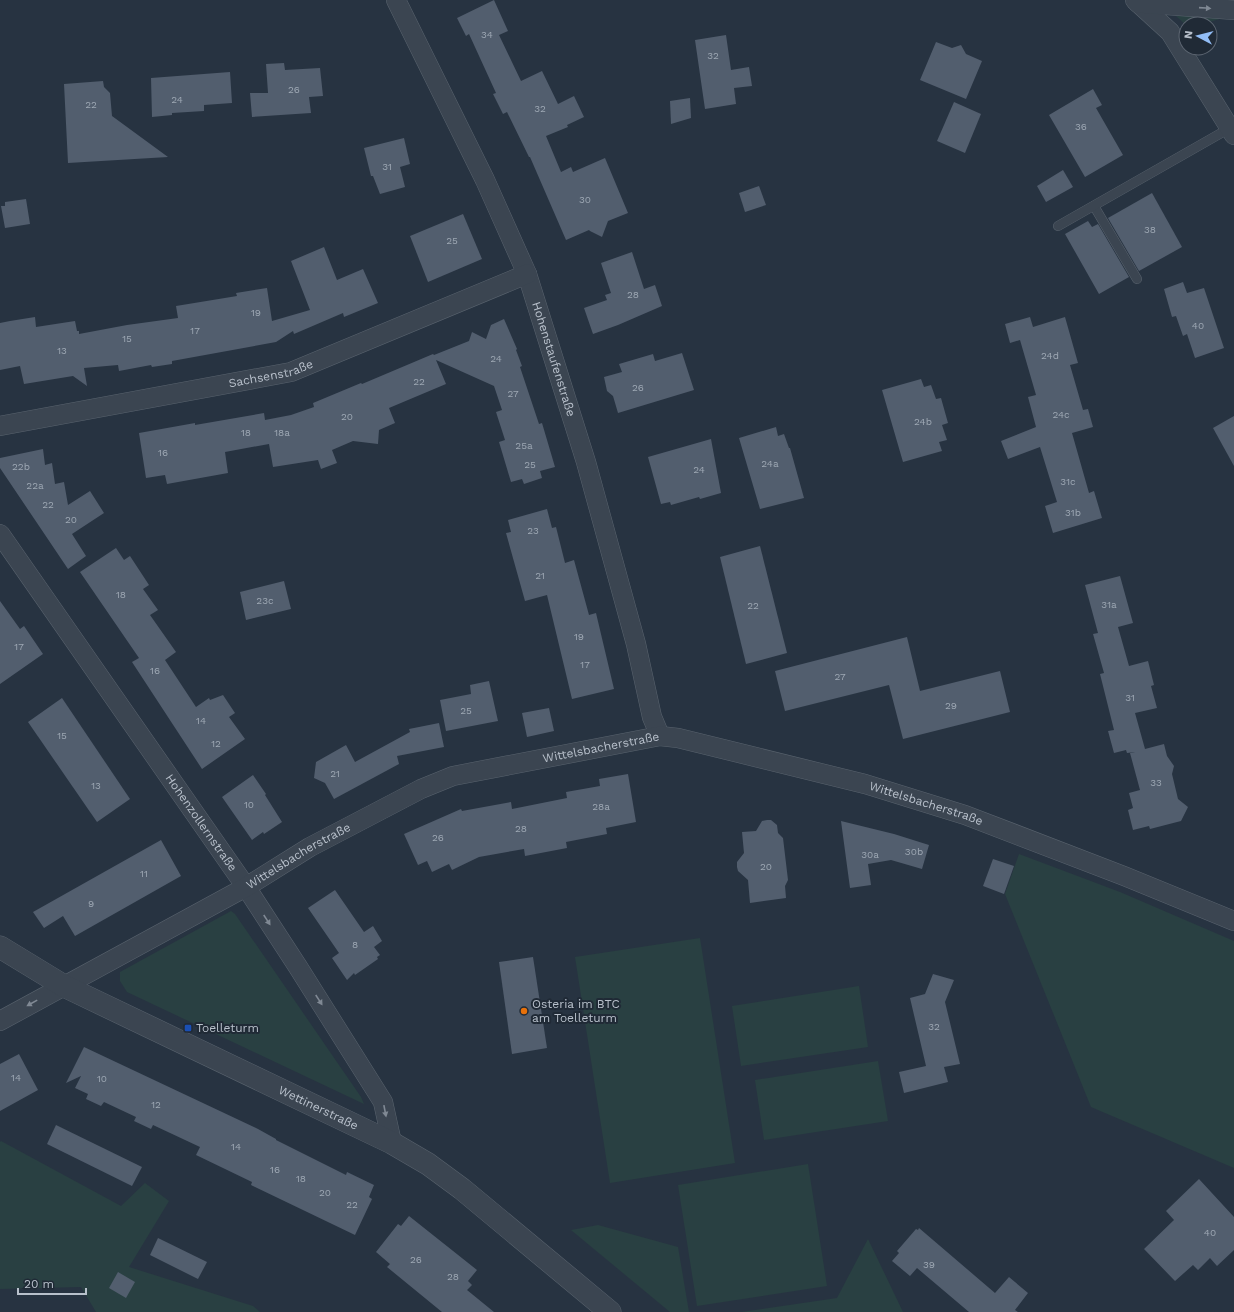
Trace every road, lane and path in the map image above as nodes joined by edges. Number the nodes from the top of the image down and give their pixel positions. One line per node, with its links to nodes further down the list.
1 (396, 0): 7 (street, Hohenstaufenstraße)
2 (1136, 2): 3 (street, one-way to 3); 4 (street)
3 (1234, 10)
4 (1232, 131): 5 (lane)
5 (1094, 206): 6 (lane); 8 (lane)
6 (1058, 226)
7 (527, 274): 9 (street, Sachsenstraße); 11 (street, Hohenstaufenstraße)
8 (1138, 279)
9 (0, 426)
10 (0, 534): 12 (street, Hohenzollernstraße)
11 (660, 736): 12 (street, Wittelsbacherstraße); 13 (street, Wittelsbacherstraße)
12 (246, 887): 15 (street, Wittelsbacherstraße); 17 (street, Hohenzollernstraße, one-way to 17)
13 (1234, 921)
14 (0, 947): 15 (street, Wettinerstraße)
15 (64, 986): 16 (street, Wittelsbacherstraße, one-way to 16); 17 (street, Wettinerstraße)
16 (0, 1021)
17 (392, 1143): 18 (street, Wettinerstraße)
18 (610, 1312)

